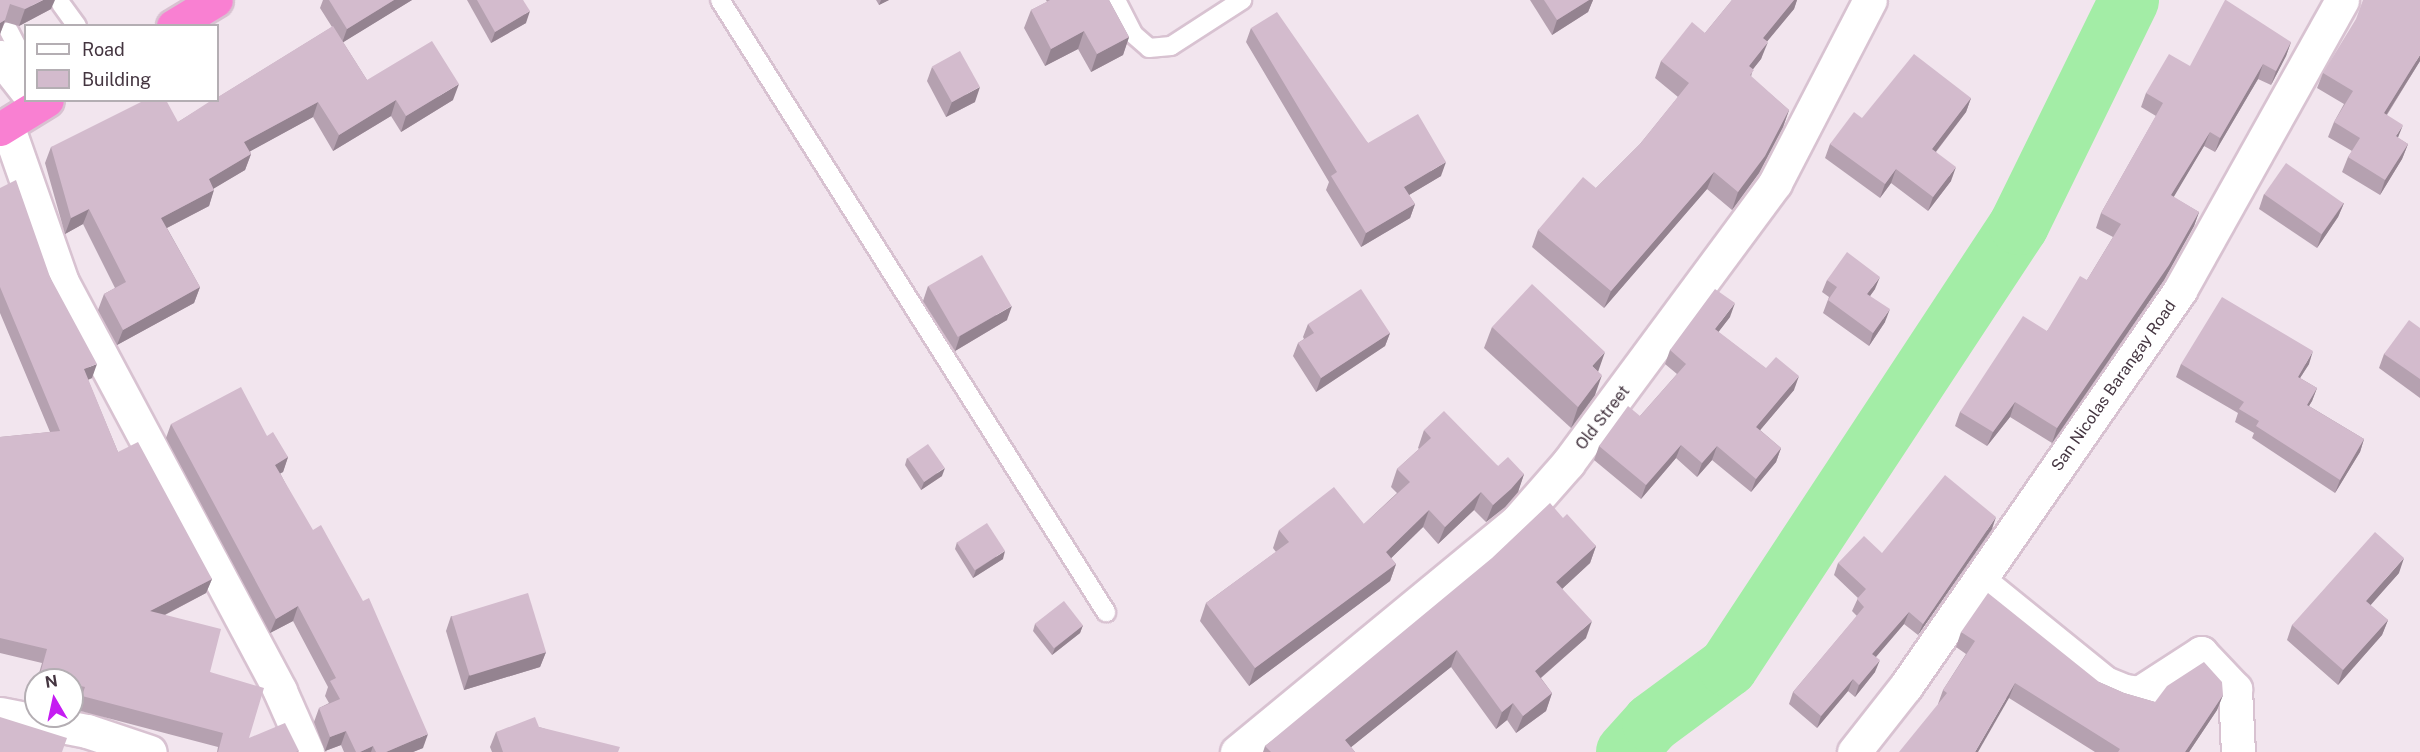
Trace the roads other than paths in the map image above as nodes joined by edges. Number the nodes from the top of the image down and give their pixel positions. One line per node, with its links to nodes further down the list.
1 (216, 0): 9 (highway)
2 (720, 0): 16 (lane)
3 (1116, 0): 4 (lane)
4 (1242, 0)
5 (1870, 0): 20 (street, Old Street)
6 (2342, 0): 15 (street, San Nicolas Barangay Road)
7 (61, 4): 8 (lane)
8 (76, 24)
9 (176, 24)
10 (4, 44): 11 (lane); 12 (street)
11 (24, 62)
12 (24, 77)
13 (35, 102): 14 (highway)
14 (3, 127): 19 (street)
15 (1979, 581): 21 (street, San Nicolas Barangay Road); 22 (street)
16 (1106, 612)
17 (0, 714): 18 (street)
18 (150, 752)
19 (307, 752)
20 (1237, 752)
21 (1854, 752)
22 (2238, 752)

